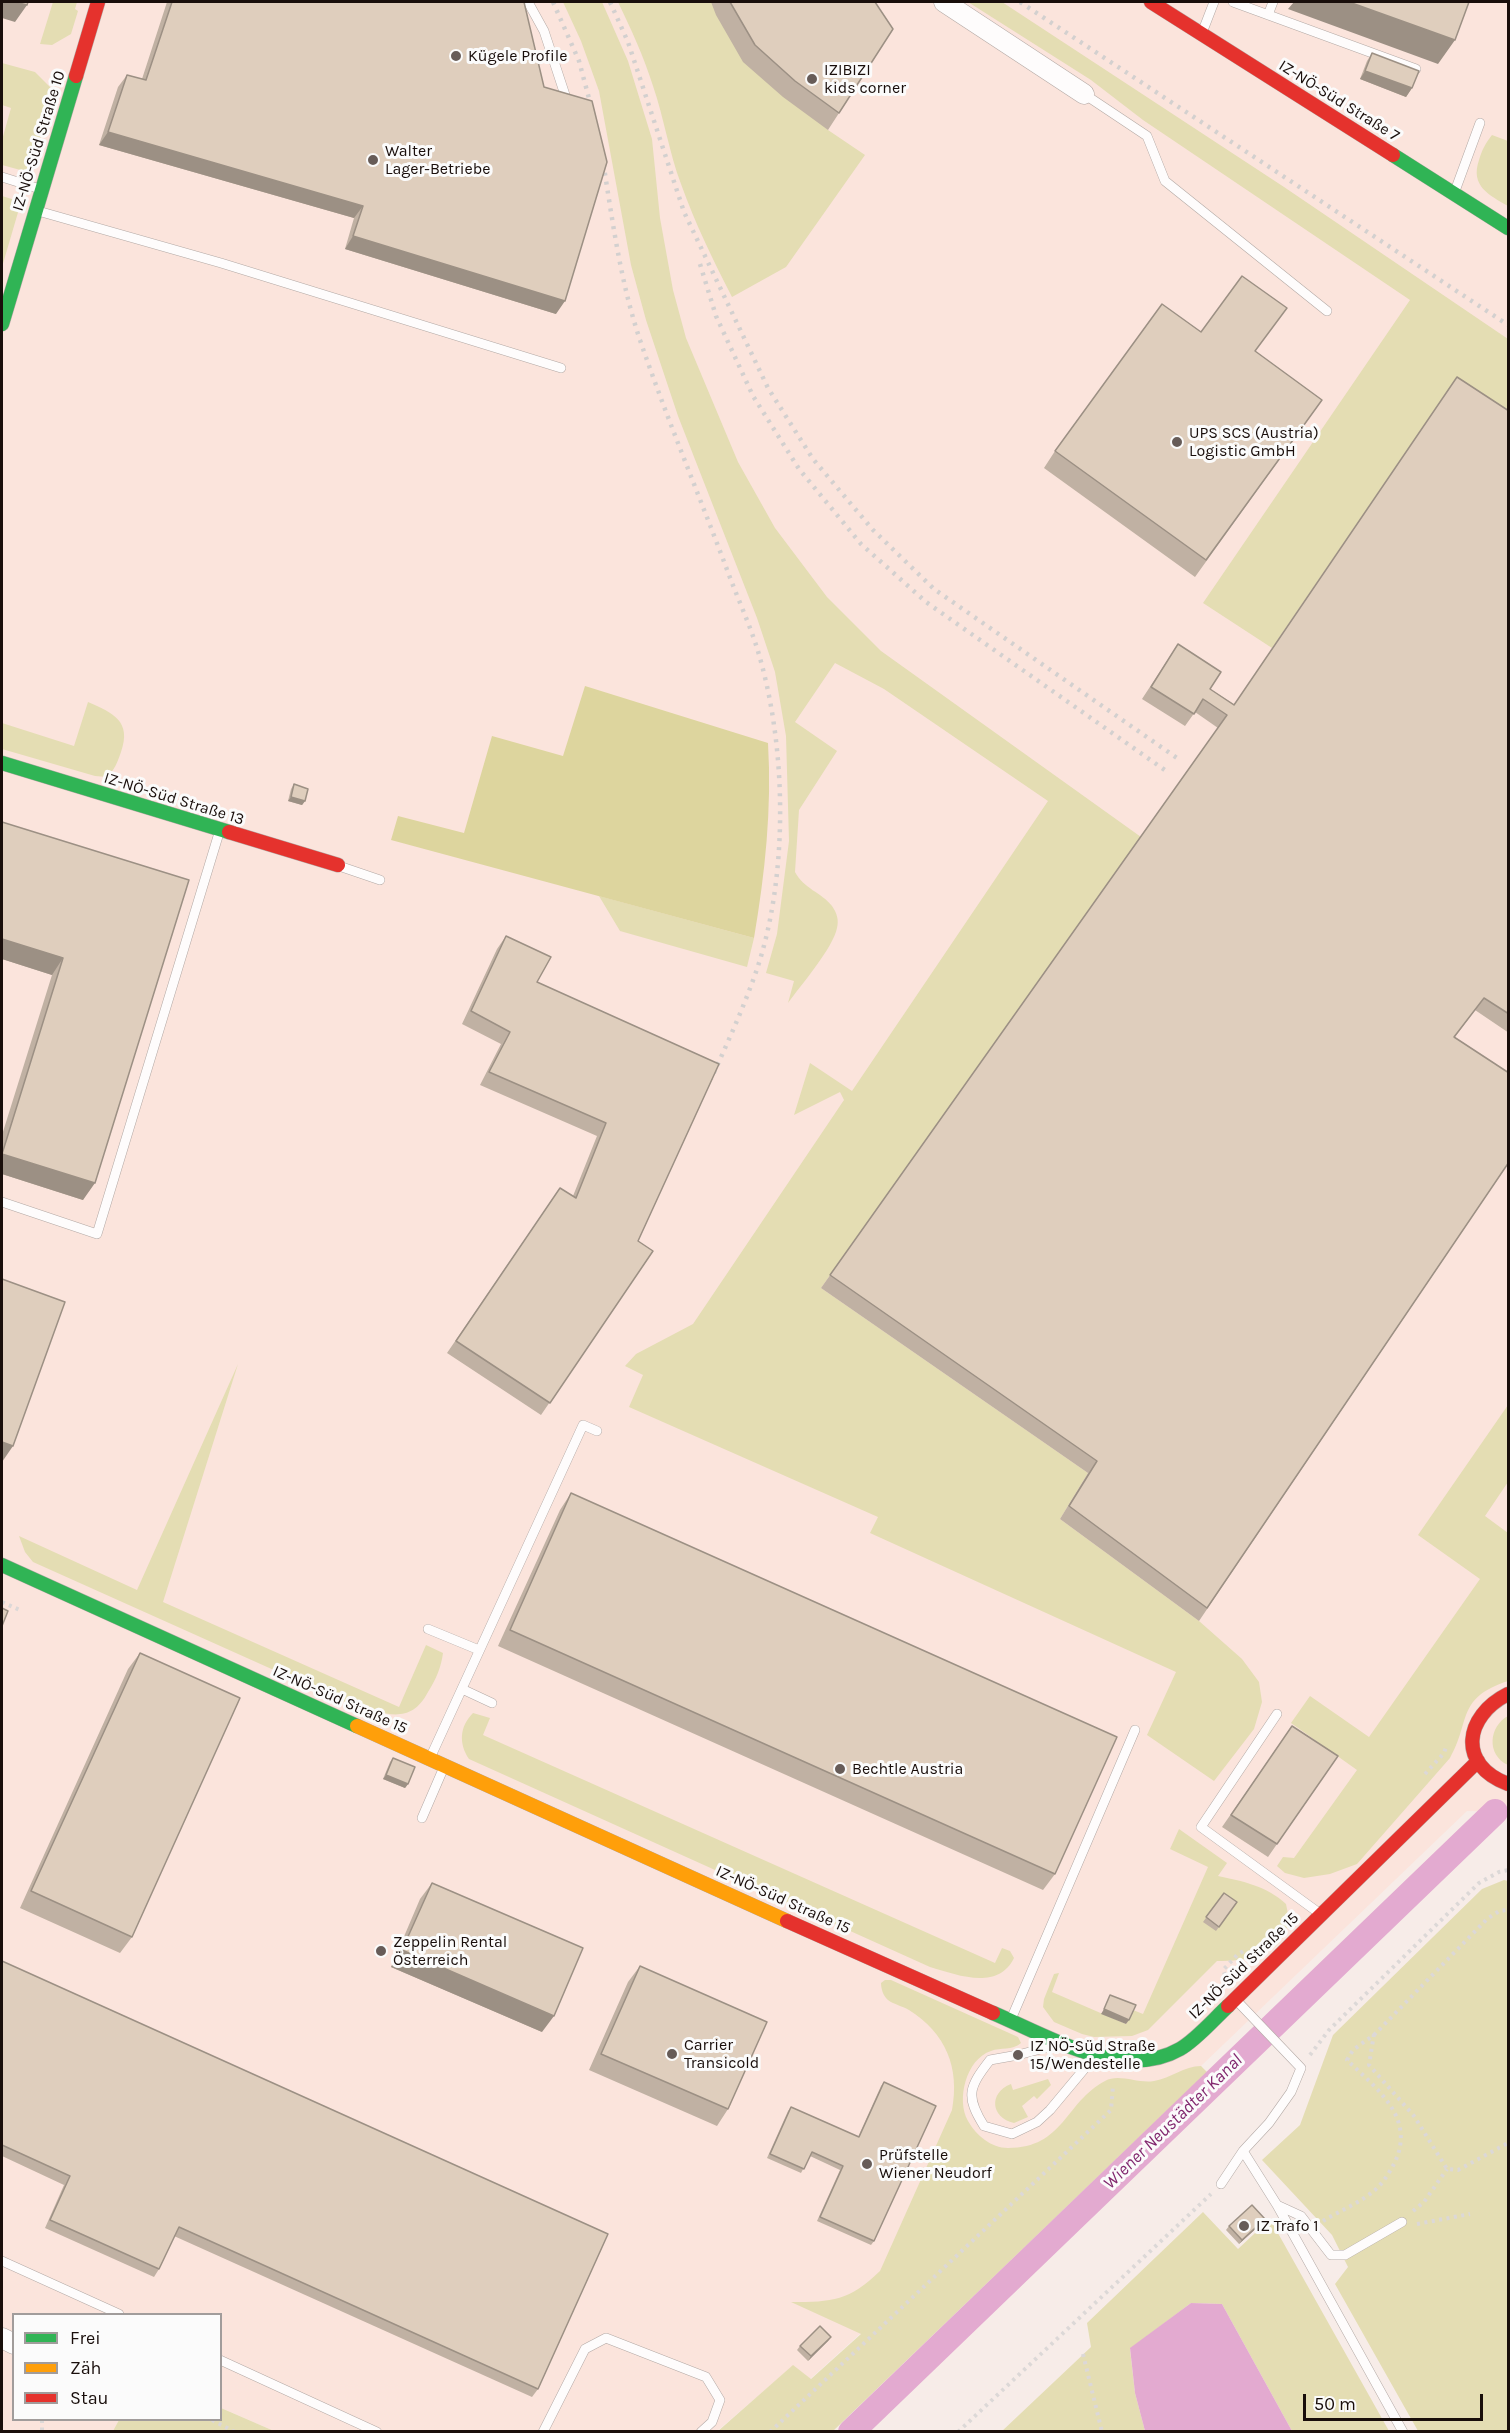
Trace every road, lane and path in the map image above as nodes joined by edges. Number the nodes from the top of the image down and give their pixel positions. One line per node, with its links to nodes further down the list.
1 (98, 2): 15 (street, IZ-NÖ-Süd Straße 10)
2 (528, 2): 12 (lane)
3 (944, 2): 11 (street)
4 (1151, 2): 9 (street, IZ-NÖ-Süd Straße 7)
5 (1214, 2): 9 (lane)
6 (1233, 2): 8 (lane)
7 (1273, 2): 8 (lane)
8 (1268, 15): 10 (lane)
9 (1202, 33): 16 (street, IZ-NÖ-Süd Straße 7)
10 (1416, 69)
11 (1084, 94): 19 (lane)
12 (566, 98)
13 (1480, 123): 16 (lane)
14 (2, 177): 15 (lane)
15 (42, 189): 17 (street, IZ-NÖ-Süd Straße 10)
16 (1454, 193): 18 (street, IZ-NÖ-Süd Straße 7)
17 (35, 210): 20 (street, IZ-NÖ-Süd Straße 10); 21 (lane)
18 (1509, 228)
19 (1327, 311)
20 (2, 324)
21 (561, 368)
22 (2, 763): 23 (street, IZ-NÖ-Süd Straße 13)
23 (220, 830): 24 (street, IZ-NÖ-Süd Straße 13); 26 (lane)
24 (338, 865): 25 (lane)
25 (380, 880)
26 (2, 1202)
27 (597, 1431): 32 (lane)
28 (2, 1565): 39 (street, IZ-NÖ-Süd Straße 15)
29 (2, 1602): 30 (path)
30 (22, 1611)
31 (428, 1629): 32 (lane)
32 (479, 1650): 33 (lane)
33 (462, 1689): 35 (lane); 39 (lane)
34 (1509, 1694): 40 (street)
35 (492, 1703)
36 (1277, 1714): 47 (lane)
37 (1135, 1730): 50 (lane)
38 (1447, 1742): 42 (path)
39 (430, 1758): 41 (street, IZ-NÖ-Süd Straße 15)
40 (1478, 1761): 43 (street); 47 (street, IZ-NÖ-Süd Straße 15)
41 (445, 1765): 44 (lane); 50 (street, IZ-NÖ-Süd Straße 15)
42 (1420, 1779)
43 (1509, 1784)
44 (422, 1818)
45 (1509, 1870): 55 (path)
46 (1509, 1910): 51 (path)
47 (1321, 1915): 49 (street, IZ-NÖ-Süd Straße 15)
48 (1257, 1944): 49 (path)
49 (1235, 1999): 54 (street, IZ-NÖ-Süd Straße 15); 55 (lane)
50 (1011, 2019): 52 (street, IZ-NÖ-Süd Straße 15)
51 (1375, 2034): 58 (path); 63 (path)
52 (1062, 2043): 53 (street, IZ-NÖ-Süd Straße 15); 53 (lane)
53 (1096, 2055): 54 (street, IZ-NÖ-Süd Straße 15)
54 (1115, 2061): 73 (path)
55 (1301, 2068): 57 (lane)
56 (1509, 2143): 58 (path)
57 (1243, 2151): 59 (lane); 60 (lane)
58 (1447, 2169): 62 (path)
59 (1221, 2184): 74 (path)
60 (1277, 2205): 63 (lane); 76 (lane)
61 (1470, 2214): 62 (path)
62 (1402, 2222): 63 (lane)
63 (1312, 2228)
64 (2, 2261): 65 (lane)
65 (117, 2313)
66 (1083, 2354): 75 (path)
67 (222, 2361): 70 (lane)
68 (214, 2421): 69 (path)
69 (236, 2432)
70 (377, 2432)
71 (543, 2432): 72 (lane)
72 (701, 2432)
73 (770, 2432)
74 (958, 2432)
75 (1102, 2432)
76 (1403, 2432)

